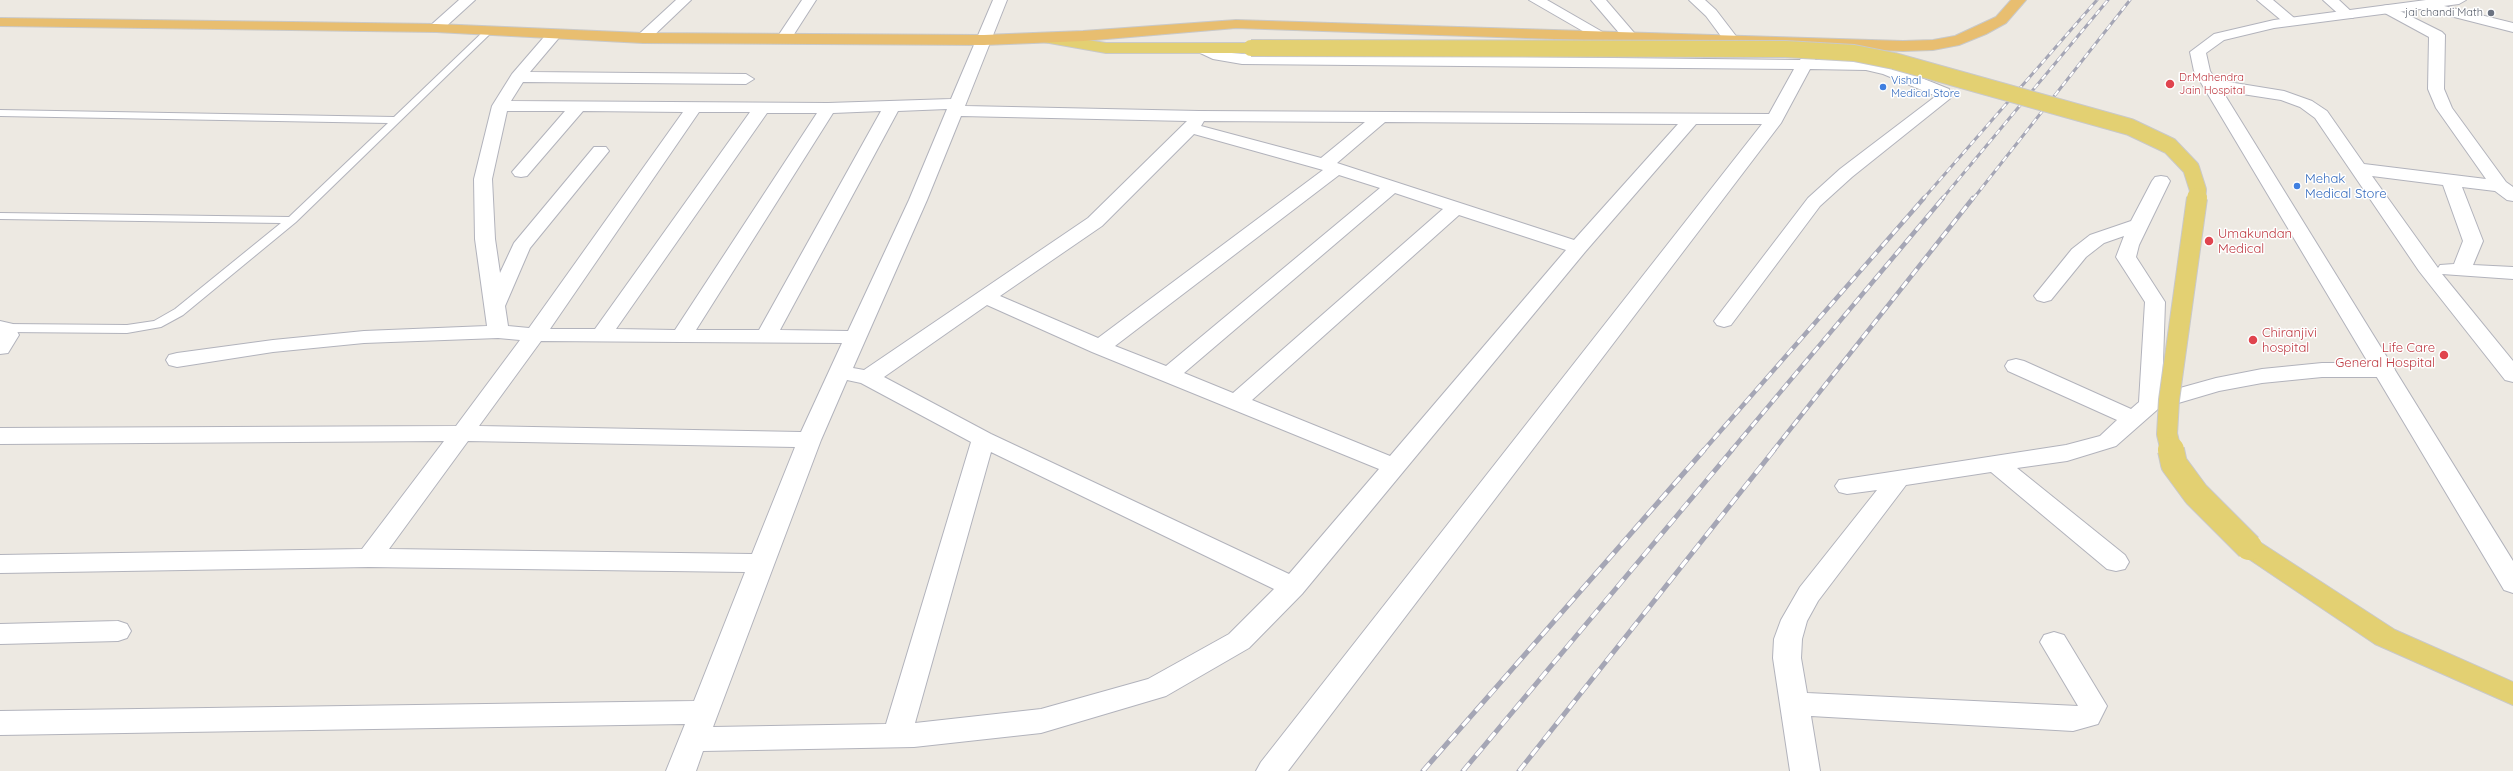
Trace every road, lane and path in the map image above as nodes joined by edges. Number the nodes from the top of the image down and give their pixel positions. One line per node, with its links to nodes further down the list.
1 (468, 0): 17 (street)
2 (684, 0): 21 (street)
3 (809, 0): 25 (street)
4 (1000, 0): 26 (street)
5 (1536, 0): 23 (street)
6 (1598, 0): 24 (street)
7 (1696, 0): 27 (street)
8 (2019, 0): 28 (highway)
9 (2264, 0): 16 (street)
10 (2330, 0): 14 (street)
11 (2459, 0): 12 (street)
12 (2424, 5): 13 (street); 18 (street)
13 (2388, 9): 14 (street); 54 (street)
14 (2348, 15): 16 (street)
15 (0, 22): 17 (highway)
16 (2292, 22): 33 (street)
17 (436, 28): 19 (highway)
18 (2513, 28)
19 (490, 30): 20 (highway); 45 (lane)
20 (555, 33): 21 (highway); 31 (street)
21 (643, 38): 25 (highway)
22 (1043, 38): 23 (highway); 26 (highway); 29 (main road)
23 (1605, 38): 24 (highway)
24 (1631, 38): 27 (highway)
25 (784, 39): 26 (highway)
26 (984, 40): 40 (street)
27 (1732, 40): 28 (highway)
28 (1818, 42): 30 (street)
29 (1201, 48): 30 (street); 103 (main road, bridge)
30 (1805, 64): 44 (street); 66 (street)
31 (518, 77): 32 (street); 34 (street)
32 (746, 79)
33 (2210, 84): 49 (street); 78 (street)
34 (500, 106): 36 (street); 65 (street)
35 (892, 106): 39 (street); 40 (street); 72 (street)
36 (578, 107): 37 (street); 50 (street)
37 (694, 108): 38 (street); 69 (street)
38 (762, 108): 39 (street); 70 (street)
39 (828, 108): 71 (street)
40 (956, 108): 46 (street); 73 (street)
41 (0, 113): 45 (lane)
42 (1381, 116): 43 (street); 46 (street); 48 (street)
43 (1692, 118): 44 (street); 59 (street)
44 (1775, 119): 110 (street)
45 (395, 120): 57 (lane)
46 (1195, 122): 48 (street); 64 (street)
47 (600, 151): 65 (street)
48 (1330, 166): 53 (street); 74 (street)
49 (2358, 169): 51 (street); 60 (street)
50 (521, 172)
51 (2450, 180): 54 (street); 61 (street)
52 (2161, 181): 58 (street)
53 (1393, 186): 55 (street); 80 (street)
54 (2507, 191)
55 (1457, 207): 59 (street); 83 (street)
56 (0, 216): 57 (lane)
57 (292, 220): 67 (lane)
58 (2139, 225): 63 (street); 84 (street)
59 (1578, 248): 91 (street)
60 (2426, 267): 61 (street); 81 (street)
61 (2460, 270): 62 (street)
62 (2513, 273)
63 (2044, 296)
64 (985, 297): 74 (street); 82 (street)
65 (494, 307): 68 (street)
66 (1724, 321)
67 (3, 327): 75 (street)
68 (498, 332): 69 (street); 76 (street)
69 (534, 335): 70 (street); 86 (street)
70 (601, 335): 71 (street)
71 (681, 336): 72 (street)
72 (766, 336): 73 (street)
73 (856, 337): 79 (street)
74 (1100, 347): 80 (street)
75 (0, 348)
76 (177, 360)
77 (2016, 366): 85 (street)
78 (2384, 370): 84 (street); 98 (street)
79 (840, 372): 82 (street); 89 (street)
80 (1168, 375): 83 (street)
81 (2513, 375)
82 (868, 378): 88 (street)
83 (1236, 402): 91 (street)
84 (2150, 404): 85 (street)
85 (2134, 419): 90 (street)
86 (462, 434): 87 (street); 89 (street); 94 (street)
87 (0, 436)
88 (983, 439): 99 (street); 107 (street)
89 (809, 440): 96 (street)
90 (1996, 464): 92 (street); 95 (street)
91 (1394, 466): 99 (street)
92 (1899, 478): 93 (street); 104 (street)
93 (1847, 486)
94 (369, 558): 96 (street); 97 (street)
95 (2116, 562)
96 (762, 563): 105 (street)
97 (0, 564)
98 (2513, 583)
99 (1293, 587): 107 (street)
100 (118, 631): 101 (street)
101 (0, 634)
102 (2054, 642): 104 (street)
103 (2513, 694)
104 (1794, 704): 111 (street)
105 (704, 712): 106 (street); 108 (street)
106 (0, 723)
107 (897, 735): 108 (street)
108 (693, 739): 109 (street)
109 (681, 771)
110 (1271, 771)
111 (1805, 771)

